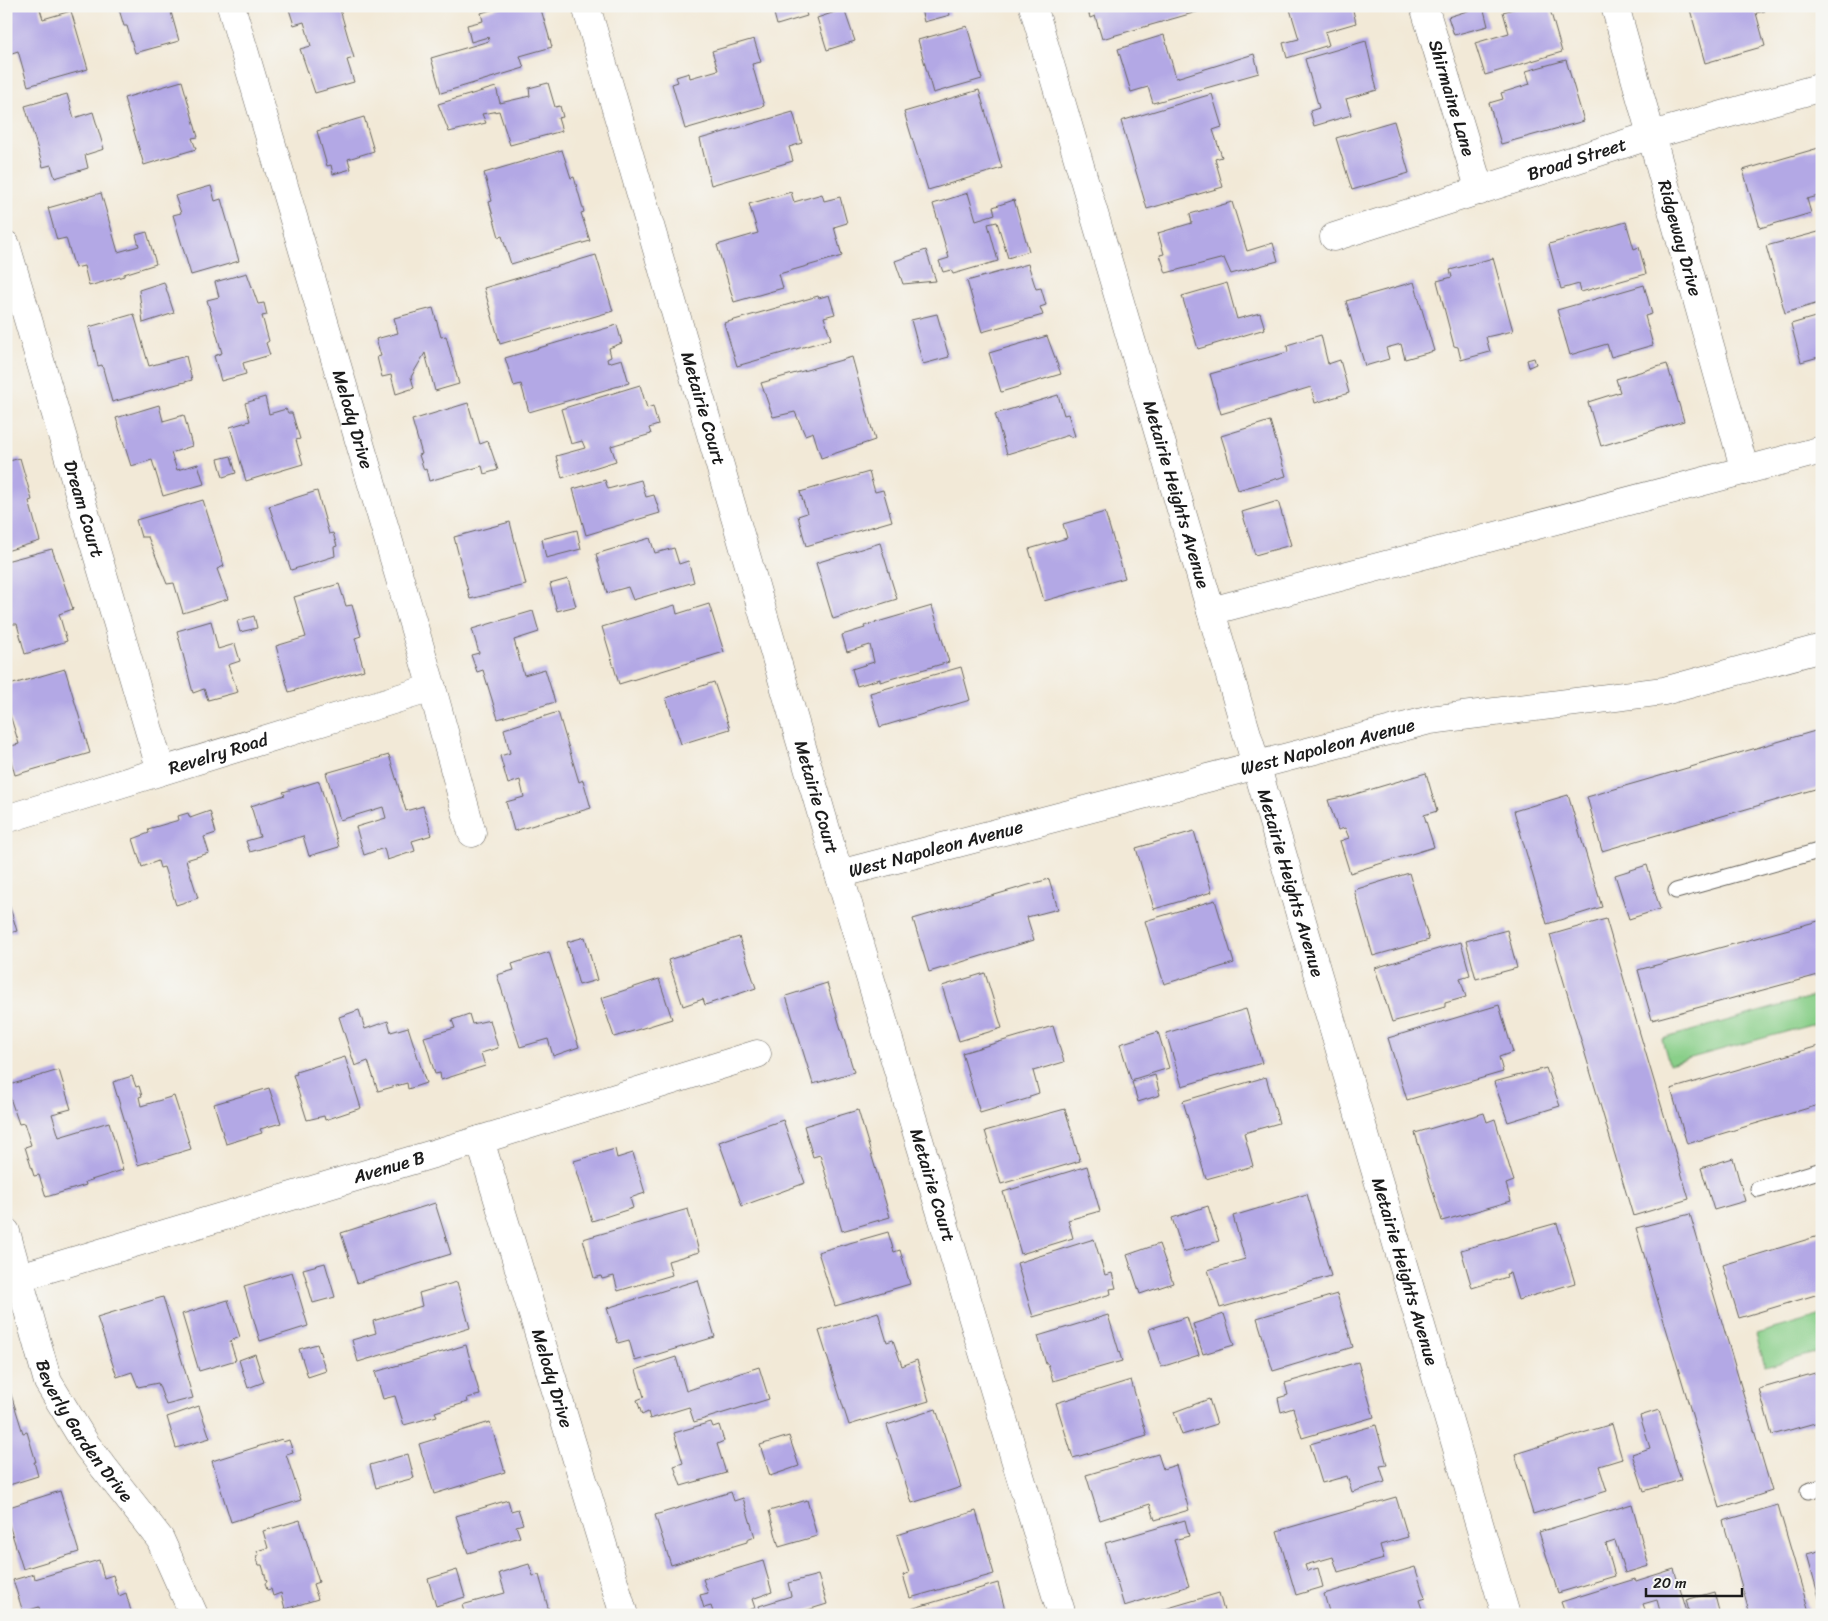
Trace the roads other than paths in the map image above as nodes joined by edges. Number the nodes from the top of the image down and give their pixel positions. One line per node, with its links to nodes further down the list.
1 (231, 6): 15 (street, Melody Drive)
2 (586, 6): 21 (street, Metairie Court)
3 (1034, 6): 13 (street, Metairie Heights Avenue)
4 (1424, 6): 8 (street, Shirmaine Lane)
5 (1615, 6): 7 (street, Ridgeway Drive)
6 (1822, 87): 7 (street, Broad Street)
7 (1652, 135): 8 (street, Broad Street); 12 (street, Ridgeway Drive)
8 (1480, 191): 9 (street, Broad Street)
9 (1334, 237)
10 (6, 246): 17 (street, Dream Court)
11 (1822, 450): 12 (street)
12 (1745, 471): 13 (street)
13 (1211, 611): 16 (street, Metairie Heights Avenue)
14 (1822, 648): 16 (street, West Napoleon Avenue)
15 (432, 688): 17 (street, Revelry Road); 19 (street, Melody Drive)
16 (1256, 764): 21 (street, West Napoleon Avenue); 32 (street, Metairie Heights Avenue)
17 (161, 771): 18 (street, Revelry Road)
18 (6, 819)
19 (472, 833)
20 (1822, 850): 22 (lane)
21 (839, 874): 31 (street, Metairie Court)
22 (1676, 891)
23 (757, 1054): 24 (street, Avenue B)
24 (480, 1140): 28 (street, Avenue B); 30 (street, Melody Drive)
25 (1822, 1170): 26 (lane)
26 (1758, 1189)
27 (6, 1232): 28 (street, Beverly Garden Drive)
28 (20, 1277): 29 (street, Beverly Garden Drive)
29 (194, 1615)
30 (624, 1615)
31 (1062, 1615)
32 (1506, 1615)

